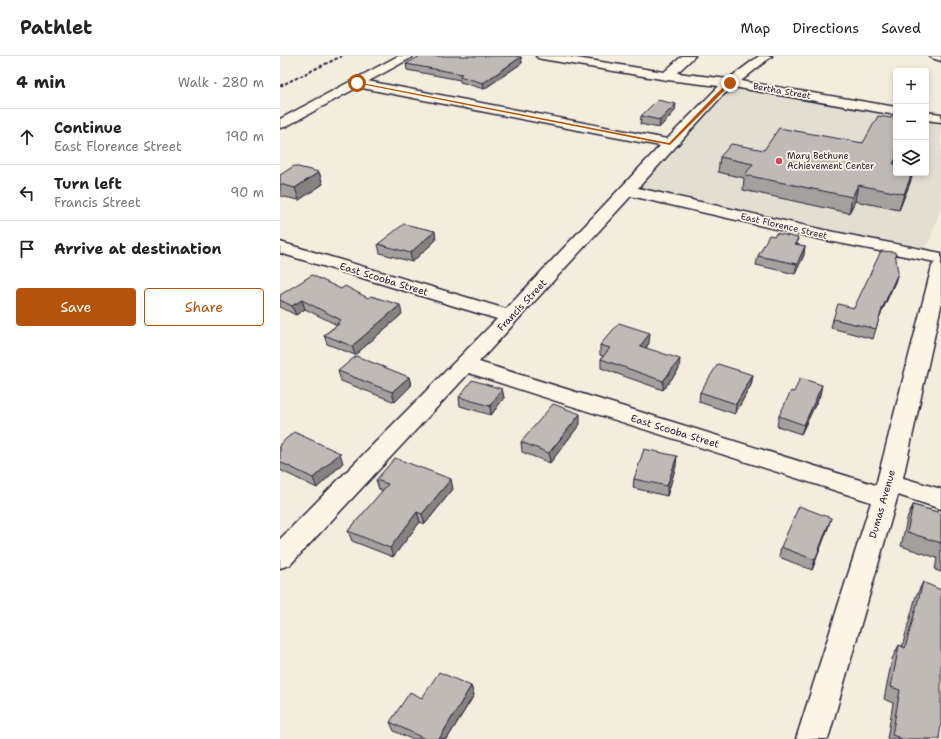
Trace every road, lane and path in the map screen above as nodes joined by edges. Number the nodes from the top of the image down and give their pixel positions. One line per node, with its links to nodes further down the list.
1 (406, 56): 8 (street)
2 (542, 56): 7 (street, Bertha Street)
3 (689, 56): 7 (street)
4 (766, 56): 9 (street, Francis Street)
5 (936, 56): 6 (street)
6 (941, 58)
7 (667, 76): 9 (street, Bertha Street)
8 (357, 83): 13 (street); 14 (street)
9 (730, 83): 10 (street, Bertha Street); 14 (street, Francis Street)
10 (893, 110)
11 (929, 116): 12 (street)
12 (941, 118)
13 (280, 124)
14 (670, 144): 15 (street, Francis Street)
15 (628, 191): 17 (street, East Florence Street); 19 (street, Francis Street)
16 (280, 247): 19 (street, East Scooba Street)
17 (941, 258)
18 (941, 266): 21 (street, Dumas Avenue)
19 (511, 317): 20 (street, Francis Street)
20 (465, 366): 21 (street, East Scooba Street); 23 (street, Francis Street)
21 (887, 490): 22 (street, East Scooba Street); 24 (street, Dumas Avenue)
22 (941, 499)
23 (280, 557)
24 (812, 739)

